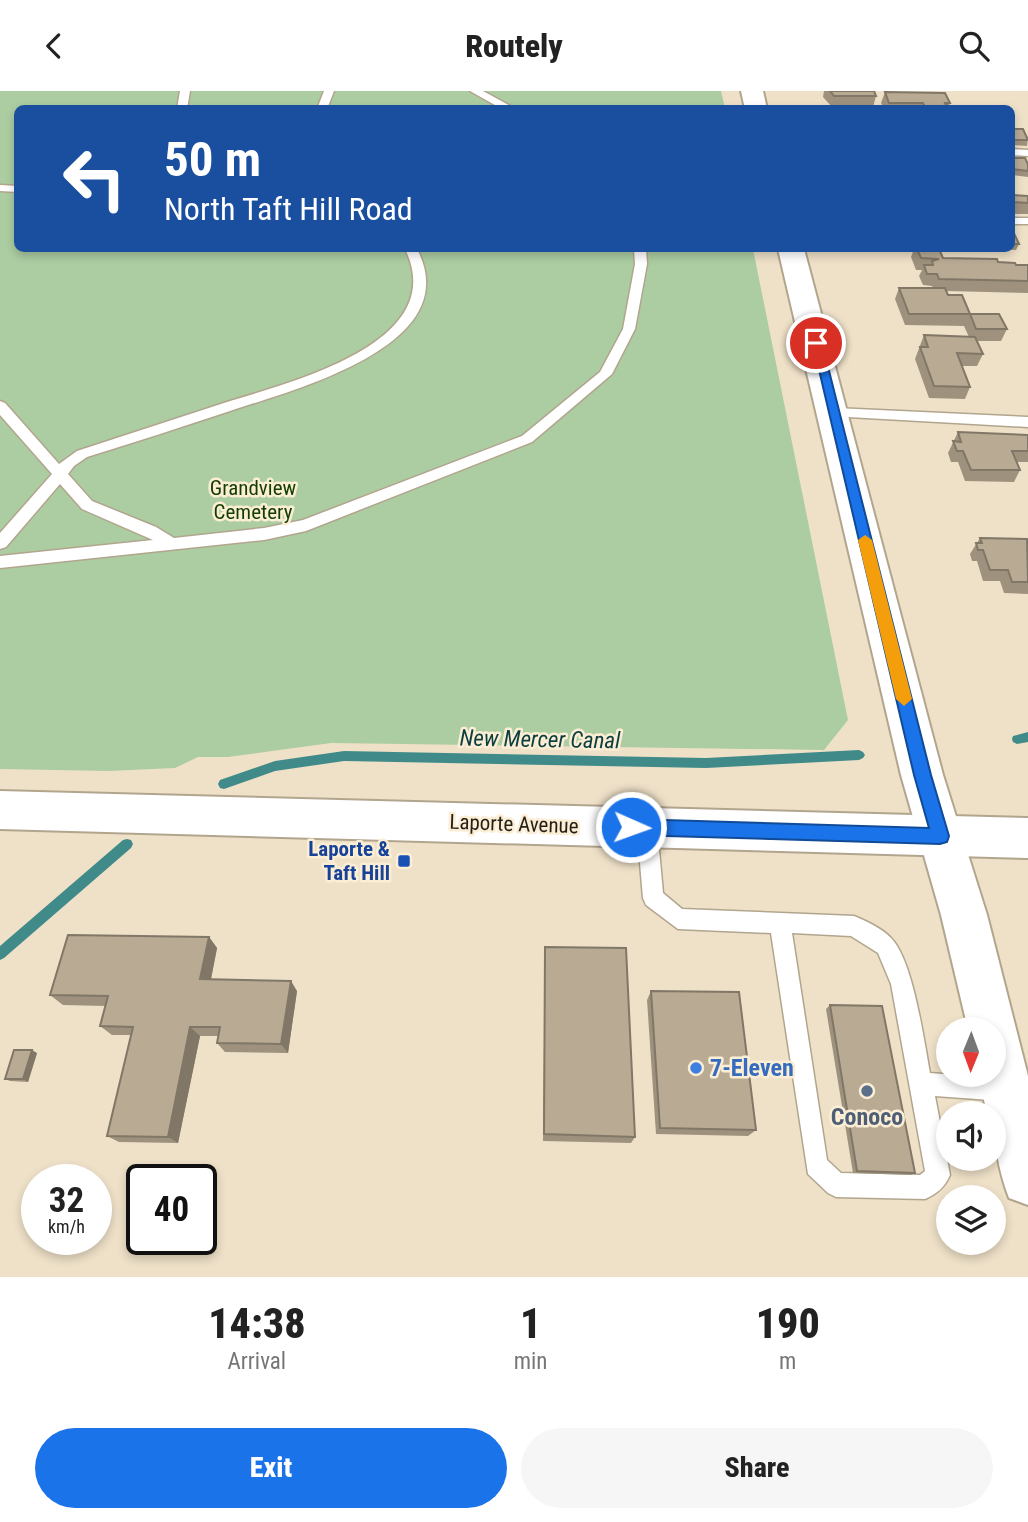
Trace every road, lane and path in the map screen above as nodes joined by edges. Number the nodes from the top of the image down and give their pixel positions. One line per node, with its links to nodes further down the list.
1 (475, 91): 2 (lane)
2 (503, 105)
3 (412, 252): 9 (lane)
4 (640, 252): 11 (lane)
5 (792, 252): 7 (main road)
6 (0, 407): 9 (lane)
7 (835, 413): 8 (lane); 15 (main road)
8 (1028, 422)
9 (58, 475): 10 (lane); 11 (lane)
10 (0, 543)
11 (170, 543): 12 (lane)
12 (0, 562)
13 (0, 810): 14 (main road, Laporte Avenue)
14 (647, 828): 15 (main road, Laporte Avenue); 17 (lane)
15 (940, 836): 16 (main road, Laporte Avenue); 18 (main road)
16 (1028, 838)
17 (780, 923): 19 (lane); 19 (lane)
18 (989, 1017)
19 (920, 1084): 21 (lane)
20 (1006, 1086): 21 (main road)
21 (1007, 1090): 22 (main road)
22 (1028, 1179)

